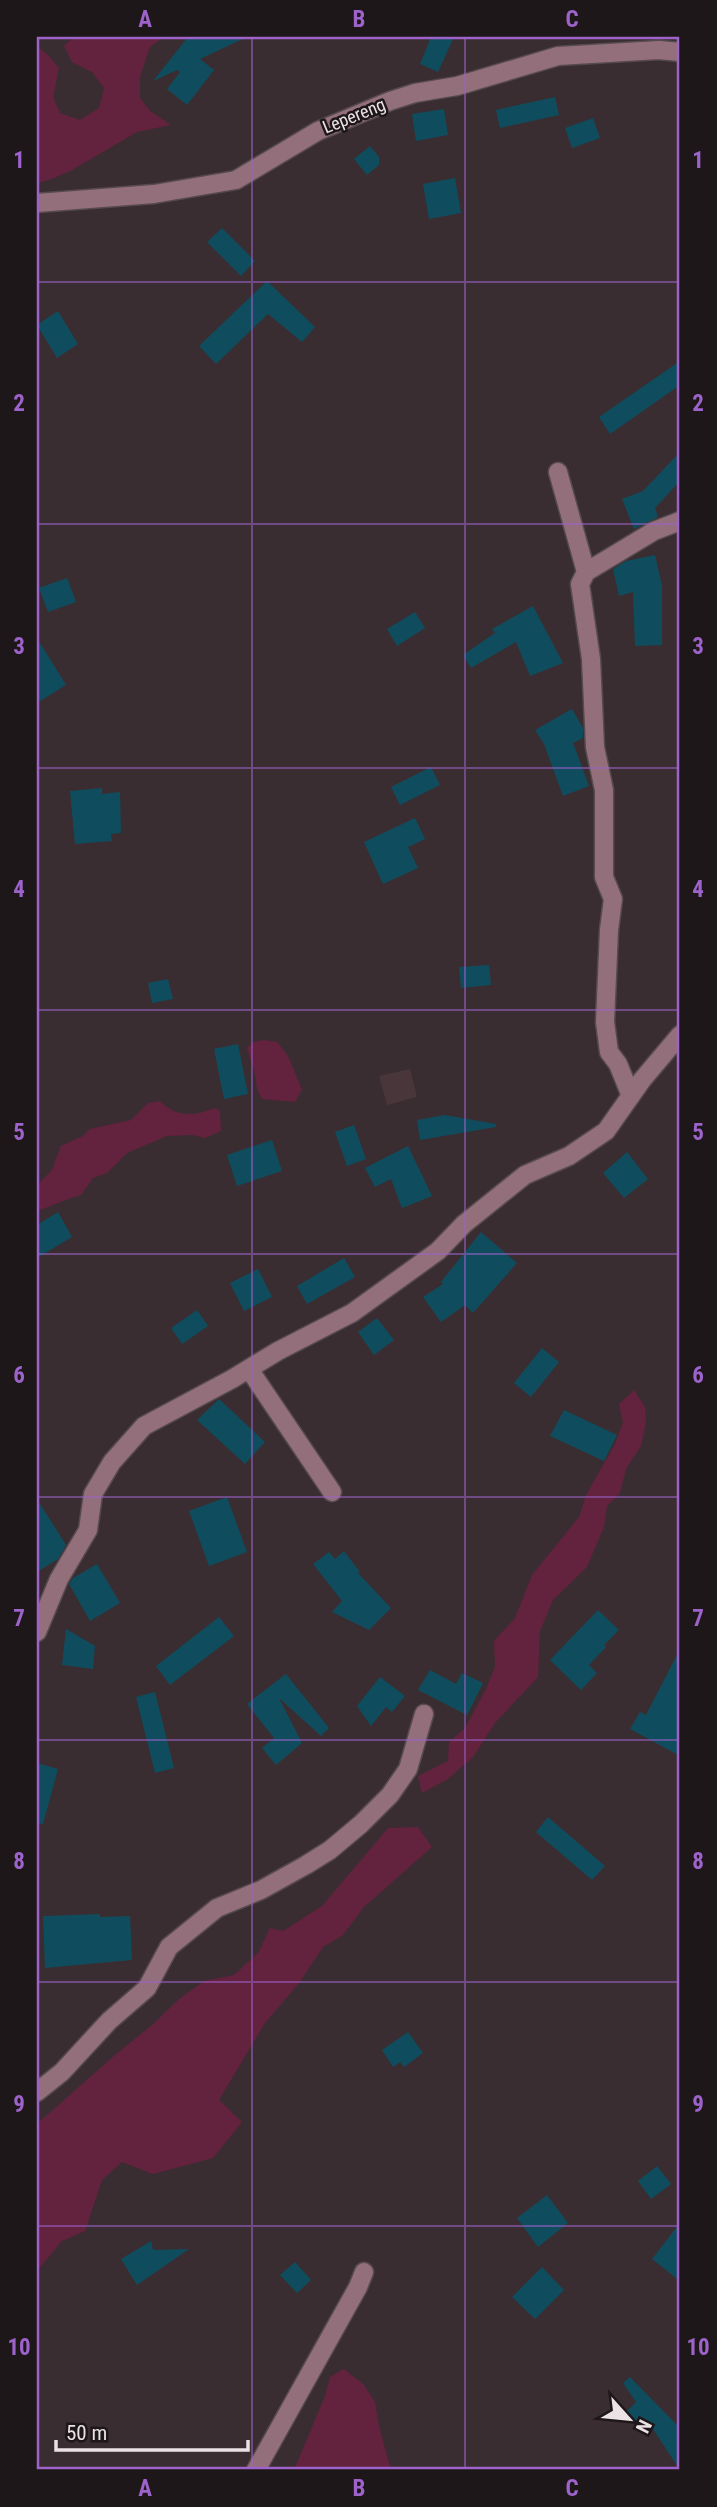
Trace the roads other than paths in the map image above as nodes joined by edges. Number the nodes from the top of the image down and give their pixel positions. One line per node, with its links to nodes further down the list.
1 (680, 52): 2 (street, Lepereng)
2 (37, 203)
3 (558, 472): 5 (street)
4 (680, 521): 5 (street)
5 (586, 572): 7 (street)
6 (680, 1034): 7 (street)
7 (631, 1096): 8 (street)
8 (249, 1368): 9 (street); 10 (street)
9 (332, 1492)
10 (37, 1632)
11 (424, 1714): 12 (street)
12 (37, 2092)
13 (364, 2272): 14 (street)
14 (256, 2470)

